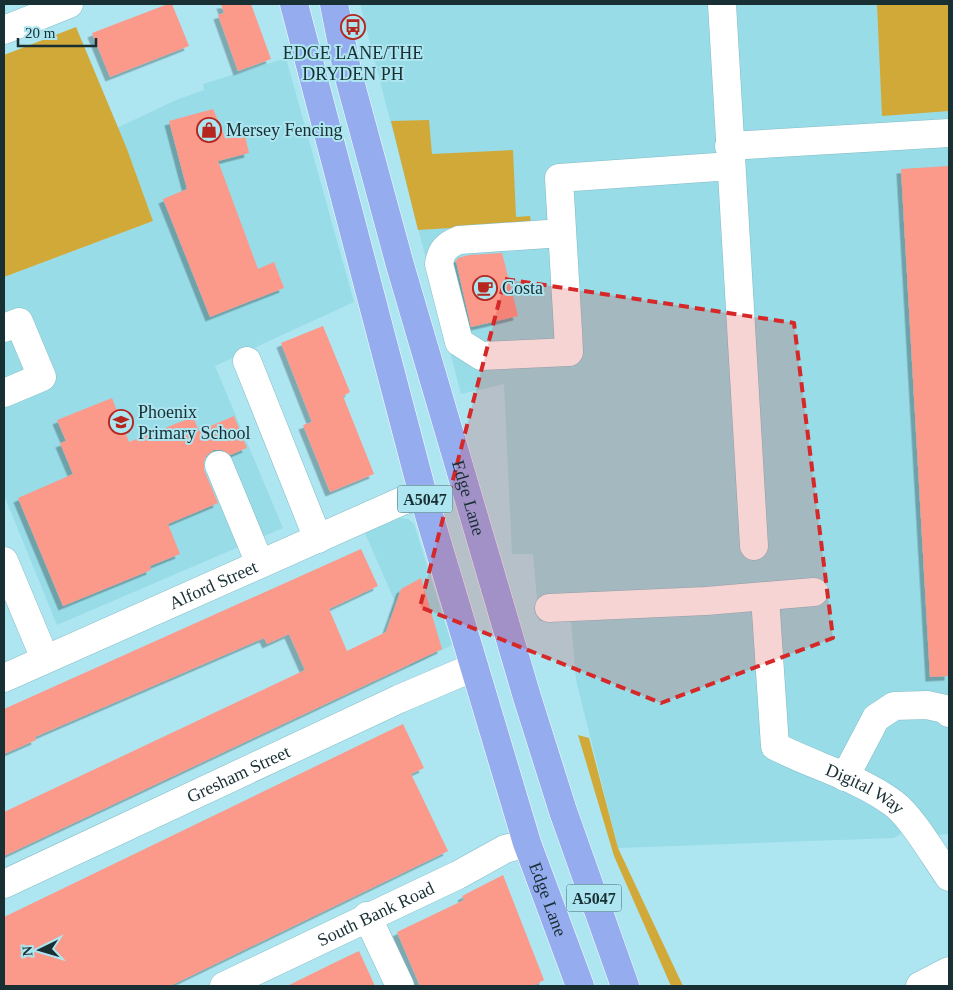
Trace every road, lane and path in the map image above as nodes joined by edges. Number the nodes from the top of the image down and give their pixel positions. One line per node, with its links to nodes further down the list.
1 (69, 4): 5 (street)
2 (294, 4): 13 (highway, Edge Lane / A5047)
3 (334, 4): 34 (highway, Edge Lane / A5047)
4 (722, 4): 7 (street)
5 (4, 30)
6 (949, 133): 7 (street)
7 (730, 156): 8 (street); 15 (street)
8 (562, 233): 8 (street)
9 (4, 328): 11 (street)
10 (247, 361): 14 (street)
11 (4, 393)
12 (219, 465): 17 (street)
13 (423, 495): 14 (street, Alford Street); 22 (highway, Edge Lane / A5047)
14 (336, 531): 17 (street, Alford Street)
15 (754, 546)
16 (4, 561): 21 (street)
17 (260, 564): 21 (street, Alford Street)
18 (814, 592): 19 (street)
19 (764, 597): 20 (street); 25 (street, Digital Way)
20 (548, 608)
21 (45, 659): 23 (street, Alford Street)
22 (474, 667): 26 (highway, Edge Lane / A5047); 28 (street, Gresham Street)
23 (4, 678)
24 (949, 713): 25 (street)
25 (845, 777): 27 (street, Digital Way)
26 (527, 843): 29 (street, South Bank Road); 33 (highway, Edge Lane / A5047)
27 (949, 877)
28 (4, 884)
29 (367, 916): 31 (street, South Bank Road); 32 (street)
30 (949, 971): 35 (street)
31 (229, 985)
32 (400, 986)
33 (580, 986)
34 (625, 986)
35 (920, 986)

